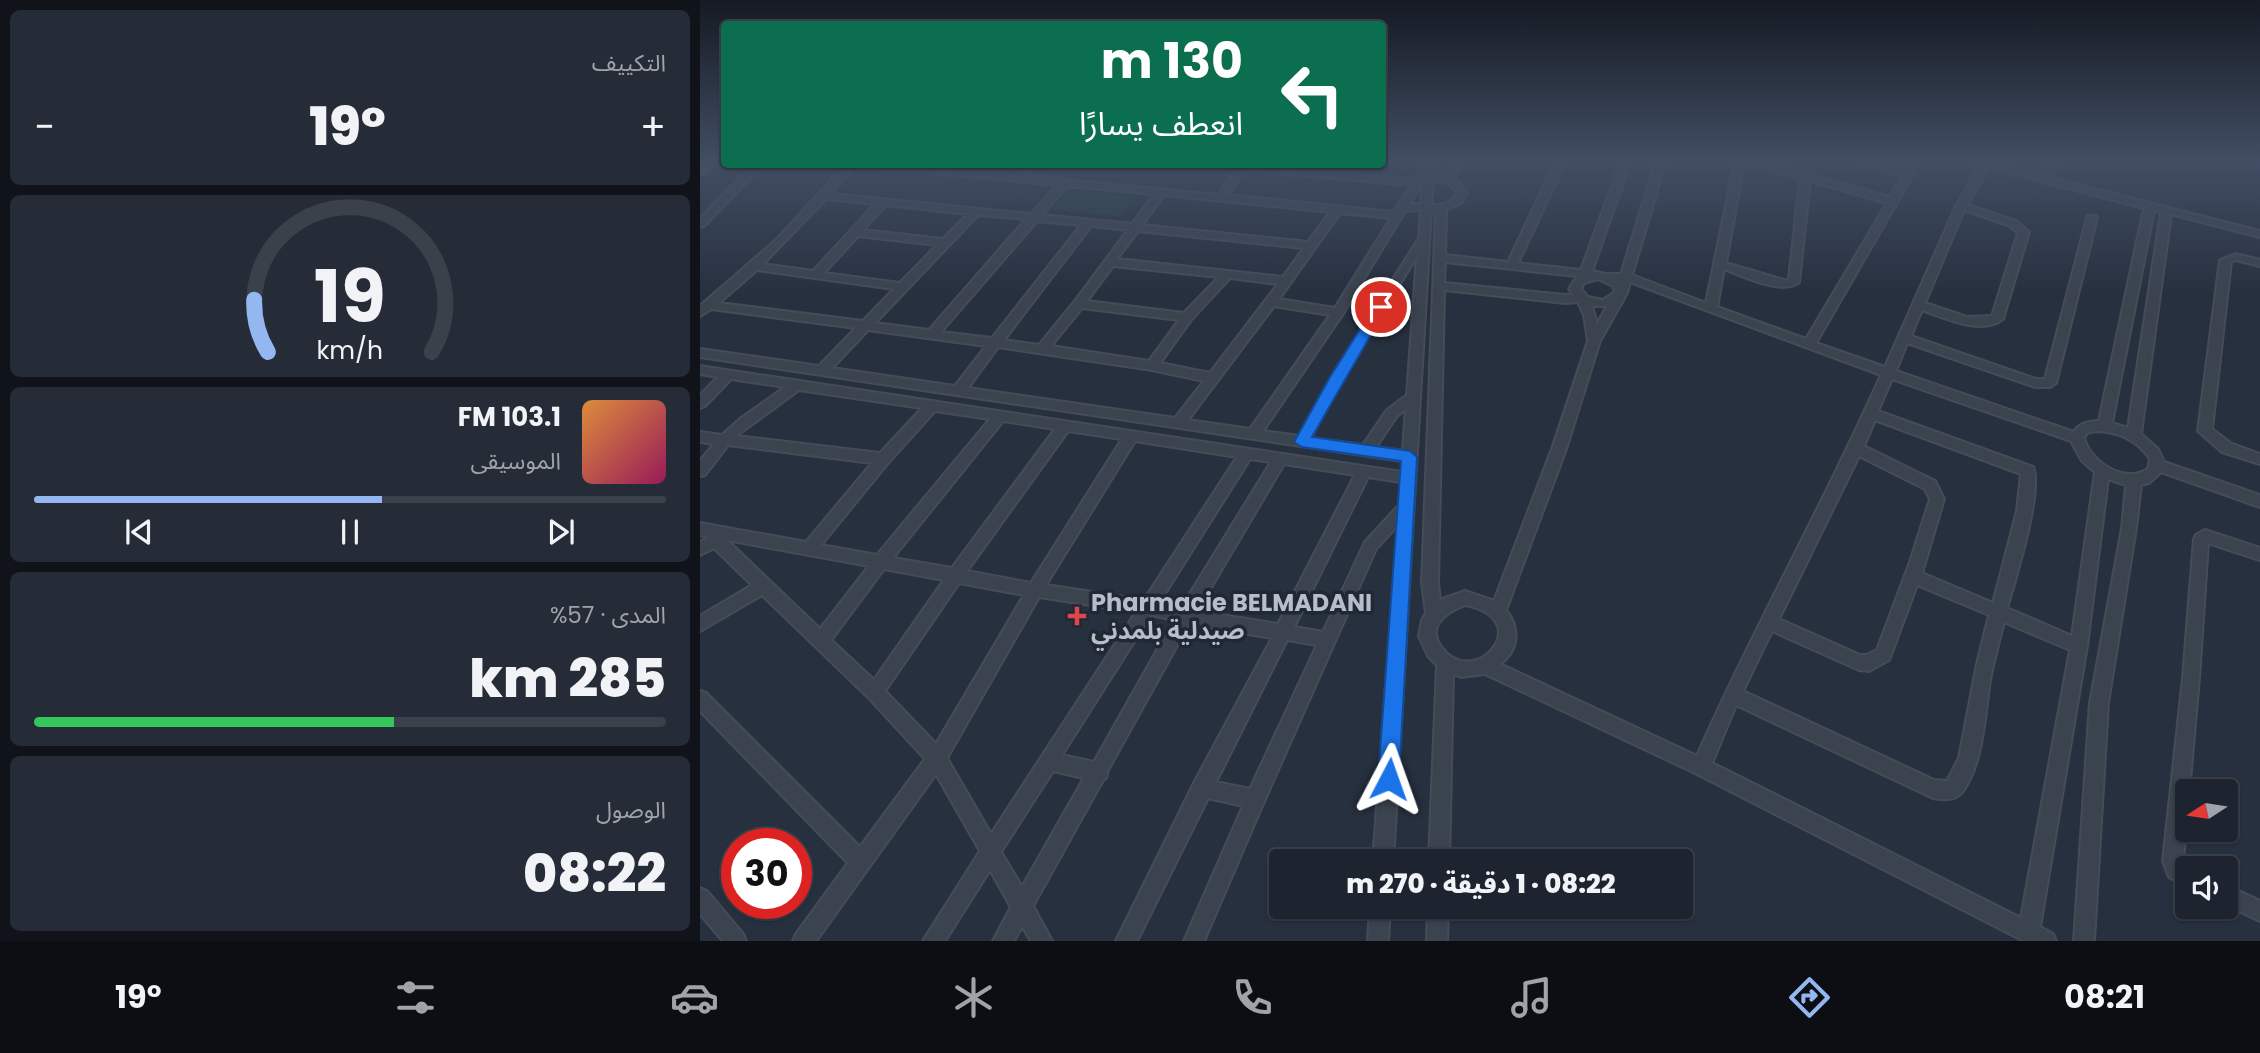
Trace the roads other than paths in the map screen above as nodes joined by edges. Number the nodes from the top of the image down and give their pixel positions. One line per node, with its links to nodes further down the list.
1 (719, 205): 28 (street)
2 (815, 205): 39 (street)
3 (880, 205): 30 (street)
4 (916, 205): 23 (street)
5 (1043, 205): 25 (street)
6 (1151, 205): 29 (street)
7 (1293, 205): 20 (street)
8 (1403, 205): 24 (street)
9 (1432, 205): 21 (street)
10 (1449, 205): 21 (street)
11 (1540, 205): 40 (street)
12 (1609, 205): 44 (street)
13 (1648, 205): 45 (street)
14 (1731, 205): 38 (street)
15 (1802, 205): 38 (street)
16 (1890, 205): 63 (street)
17 (2146, 205): 19 (street)
18 (1961, 206): 53 (street); 53 (street)
19 (2150, 206): 22 (street); 81 (street)
20 (1336, 209): 24 (street); 34 (street)
21 (1433, 209): 24 (street); 32 (street); 35 (street)
22 (2166, 210): 31 (street); 83 (street)
23 (975, 212): 25 (street); 33 (street)
24 (1398, 212): 56 (street)
25 (1031, 218): 27 (street); 59 (street)
26 (2092, 218): 60 (street)
27 (1088, 223): 29 (street); 62 (street)
28 (700, 224)
29 (1133, 228): 34 (street); 36 (street)
30 (855, 232): 33 (street); 41 (street)
31 (2260, 234)
32 (1424, 238): 74 (street); 88 (street)
33 (945, 243): 48 (street)
34 (1311, 245): 46 (street)
35 (1440, 258): 40 (street); 47 (street)
36 (1110, 262): 42 (street); 52 (street)
37 (2260, 263): 94 (street)
38 (1719, 264): 55 (street)
39 (752, 266): 41 (street); 54 (street)
40 (1511, 267): 44 (street)
41 (817, 274): 48 (street)
42 (1227, 275): 46 (street); 57 (street)
43 (1603, 276): 44 (street); 45 (street); 49 (street)
44 (1582, 277): 50 (street)
45 (1627, 277): 49 (street); 55 (street)
46 (1286, 281): 51 (street)
47 (1439, 286): 50 (street); 115 (street)
48 (903, 287): 58 (street)
49 (1620, 295): 50 (street); 61 (street)
50 (1582, 298): 61 (street)
51 (1271, 302): 56 (street); 71 (street)
52 (1079, 304): 57 (street); 64 (street)
53 (1917, 304): 60 (street)
54 (705, 309): 58 (street)
55 (1712, 309): 63 (street)
56 (1338, 312): 82 (street)
57 (1188, 317): 66 (street)
58 (866, 325): 59 (street); 68 (street)
59 (931, 335): 62 (street)
60 (1904, 338): 69 (street)
61 (1594, 341): 113 (street)
62 (994, 345): 64 (street); 73 (street)
63 (1809, 345): 69 (street)
64 (1042, 349): 66 (street)
65 (700, 353): 68 (street)
66 (1152, 366): 71 (street)
67 (700, 370): 70 (street)
68 (822, 370): 73 (street)
69 (1887, 372): 77 (street); 86 (street)
70 (728, 375): 72 (street); 75 (street)
71 (1212, 378): 79 (street)
72 (796, 384): 76 (street); 87 (street)
73 (958, 391): 79 (street)
74 (1413, 397): 90 (street); 92 (street)
75 (700, 403)
76 (932, 406): 78 (street); 93 (street)
77 (1872, 414): 89 (street); 114 (street)
78 (1000, 416): 80 (street); 107 (street)
79 (1180, 421): 82 (street)
80 (1064, 426): 85 (street); 108 (street)
81 (2105, 426): 83 (street); 86 (street)
82 (1254, 434): 88 (street)
83 (2134, 435): 96 (street)
84 (700, 436): 87 (street)
85 (1131, 437): 91 (street); 111 (street)
86 (2077, 438): 98 (street)
87 (726, 440): 93 (street); 97 (street)
88 (1302, 442): 90 (street)
89 (1856, 448): 109 (street); 117 (street)
90 (1366, 451): 92 (street)
91 (1246, 454): 95 (street); 112 (street)
92 (1410, 457): 100 (street)
93 (883, 459): 105 (street)
94 (2260, 459)
95 (1280, 460): 99 (street); 116 (street)
96 (2157, 465): 101 (street); 102 (street)
97 (700, 471)
98 (2102, 471): 101 (street); 122 (street)
99 (1364, 472): 100 (street); 119 (street)
100 (1408, 478): 103 (street)
101 (2134, 480): 155 (street)
102 (2260, 501)
103 (1406, 507): 120 (street); 134 (street)
104 (710, 538): 105 (street); 110 (street)
105 (808, 550): 107 (street)
106 (2260, 554): 138 (street)
107 (880, 563): 108 (street); 121 (street)
108 (956, 575): 111 (street); 125 (street)
109 (1913, 576): 114 (street); 117 (street)
110 (763, 586): 118 (street); 121 (street)
111 (1035, 590): 112 (street); 128 (street)
112 (1149, 607): 116 (street); 129 (street)
113 (1498, 610): 115 (street); 124 (street)
114 (2000, 612): 122 (street); 126 (street)
115 (1434, 614): 123 (street)
116 (1185, 616): 119 (street); 131 (street)
117 (1769, 622): 126 (street)
118 (700, 624)
119 (1284, 631): 120 (street); 132 (street)
120 (1329, 640): 133 (street)
121 (821, 641): 125 (street)
122 (2078, 646): 145 (street)
123 (1444, 664): 124 (street); 135 (street)
124 (1484, 665): 130 (street)
125 (875, 692): 128 (street)
126 (1732, 695): 130 (street)
127 (700, 699): 137 (street)
128 (937, 758): 136 (street); 137 (street)
129 (1047, 761): 131 (street); 136 (street)
130 (1701, 767): 145 (street)
131 (1100, 772): 141 (street)
132 (1202, 788): 133 (street); 151 (street)
133 (1255, 799): 152 (street)
134 (1384, 849)
135 (1439, 849)
136 (992, 850): 141 (street); 148 (street)
137 (861, 862): 147 (street)
138 (2175, 867)
139 (700, 898): 146 (street)
140 (2238, 901): 142 (street)
141 (1022, 908): 149 (street); 150 (street)
142 (2260, 911)
143 (1379, 919): 153 (street)
144 (1438, 919): 154 (street)
145 (2038, 937)
146 (736, 941)
147 (803, 941)
148 (933, 941)
149 (1003, 941)
150 (1042, 941)
151 (1126, 941)
152 (1194, 941)
153 (1378, 941)
154 (1437, 941)
155 (2084, 941)

